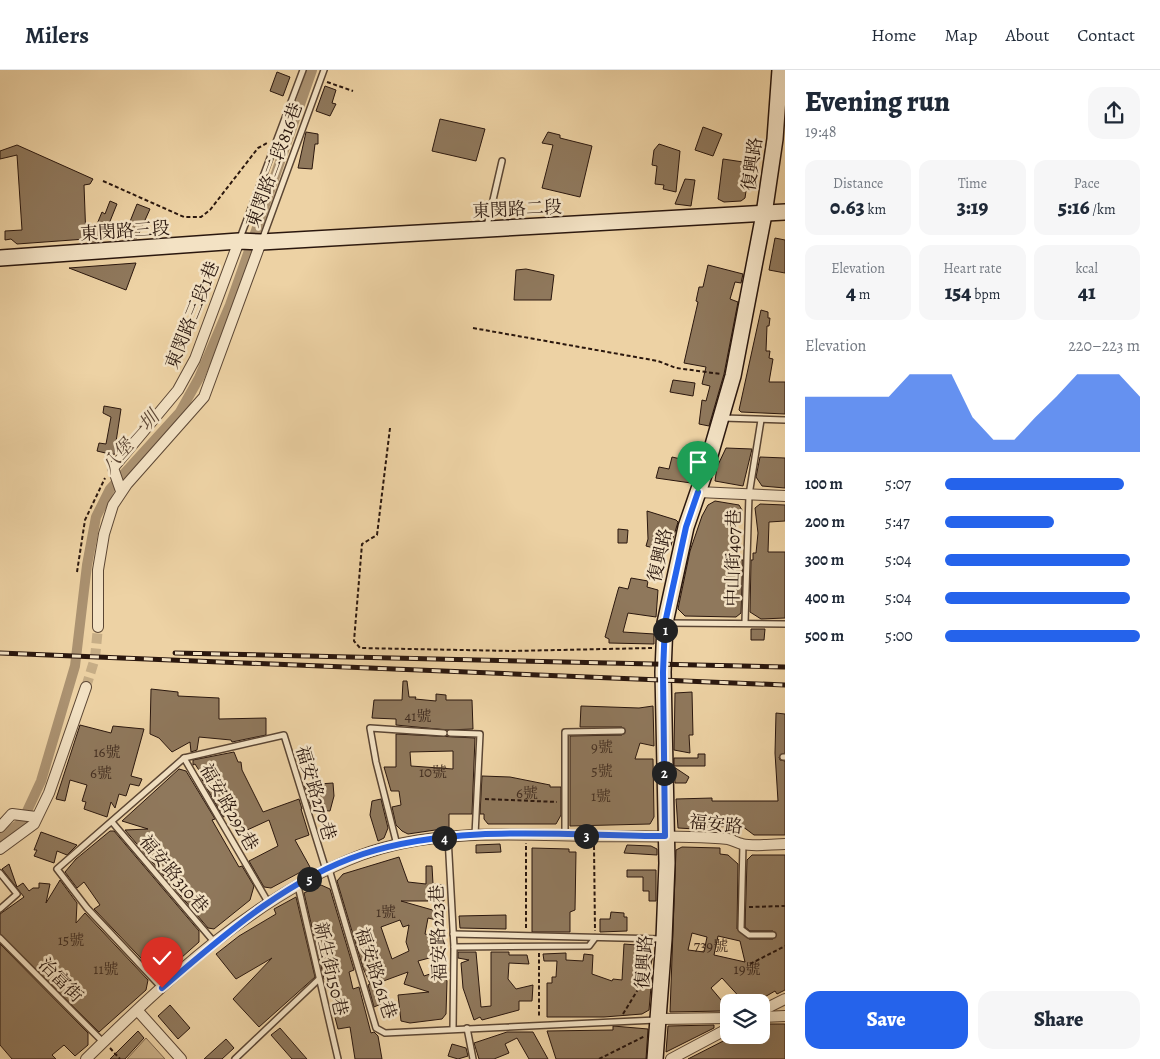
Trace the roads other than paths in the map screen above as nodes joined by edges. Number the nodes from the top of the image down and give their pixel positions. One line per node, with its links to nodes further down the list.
1 (303, 70): 8 (lane)
2 (324, 70): 8 (lane, 東閔路二段816巷)
3 (780, 70): 6 (street, 復興路)
4 (502, 160): 7 (lane)
5 (785, 212): 6 (street, 東閔路二段)
6 (764, 214): 7 (street, 東閔路二段); 10 (street, 復興路)
7 (486, 229): 8 (street, 東閔路二段)
8 (250, 242): 9 (street, 東閔路三段); 13 (street); 13 (street, 東閔路三段1巷)
9 (0, 258)
10 (722, 418): 11 (lane); 14 (street, 復興路)
11 (761, 420): 12 (lane); 15 (lane, 中山街407巷)
12 (785, 420)
13 (121, 491): 20 (street)
14 (698, 492): 15 (street); 18 (street, 復興路)
15 (749, 495): 16 (street); 17 (lane, 中山街407巷)
16 (785, 496)
17 (746, 622): 18 (lane); 19 (lane)
18 (665, 623): 29 (street, 復興路)
19 (785, 624)
20 (98, 627)
21 (86, 687): 24 (street)
22 (622, 732): 28 (lane)
23 (184, 758): 25 (lane, 福安路292巷); 35 (lane, 福安路270巷); 38 (lane, 福安路292巷)
24 (36, 817): 26 (street); 34 (street)
25 (112, 822): 45 (lane, 福安路310巷); 48 (lane, 福安路292巷)
26 (0, 827)
27 (475, 836): 28 (street, 福安路); 30 (street, 福安路); 33 (lane)
28 (566, 836): 29 (street, 福安路)
29 (665, 836): 31 (street, 福安路); 44 (street, 復興路)
30 (448, 837): 33 (street, 福安路); 40 (lane, 福安路223巷)
31 (743, 844): 32 (street, 福安路); 41 (lane)
32 (785, 844)
33 (398, 845): 35 (street, 福安路)
34 (0, 849)
35 (327, 870): 37 (street, 福安路); 57 (lane, 福安路261巷)
36 (0, 873): 39 (lane)
37 (298, 886): 38 (street, 福安路); 47 (lane, 新生街150巷)
38 (268, 902): 45 (street, 福安路)
39 (0, 909)
40 (453, 934): 43 (lane); 46 (lane, 福安路223巷)
41 (774, 935)
42 (0, 938): 59 (lane, 治富街)
43 (595, 938): 44 (lane); 46 (lane)
44 (664, 939): 55 (street, 復興路)
45 (215, 943): 48 (street, 福安路)
46 (454, 947): 57 (lane, 福安路223巷)
47 (319, 979): 62 (lane); 63 (lane, 新生街150巷)
48 (162, 988): 51 (street, 福安路)
49 (785, 999): 50 (street)
50 (770, 1006)
51 (138, 1011): 59 (street, 福安路); 61 (street)
52 (785, 1016): 53 (street)
53 (770, 1017)
54 (720, 1019): 55 (street)
55 (658, 1024): 56 (lane, 福安路261巷); 65 (street, 復興路)
56 (467, 1028): 57 (lane, 福安路261巷); 64 (lane)
57 (453, 1029)
58 (720, 1033): 66 (street)
59 (103, 1042): 60 (street, 福安路)
60 (86, 1059)
61 (181, 1059)
62 (235, 1059)
63 (338, 1059)
64 (473, 1059)
65 (655, 1059)
66 (671, 1059)

